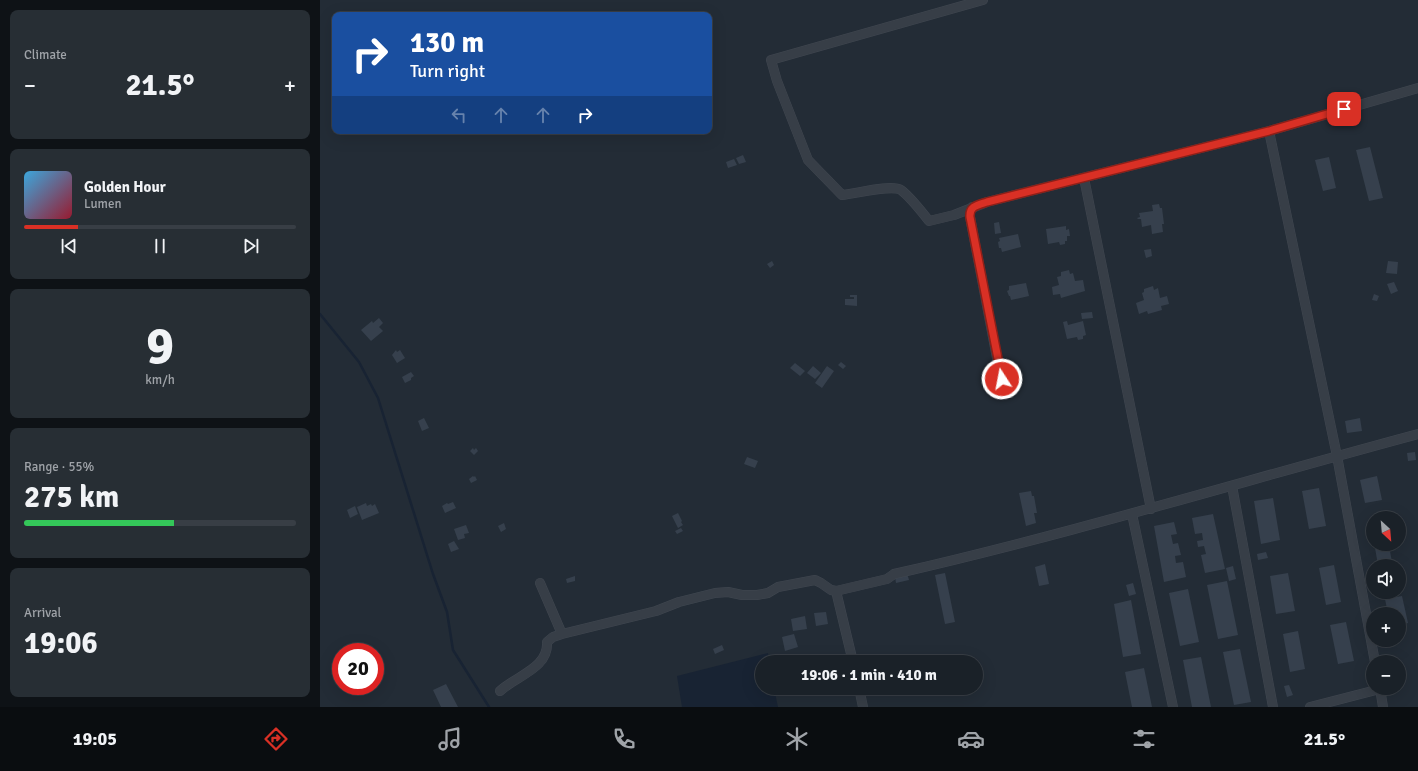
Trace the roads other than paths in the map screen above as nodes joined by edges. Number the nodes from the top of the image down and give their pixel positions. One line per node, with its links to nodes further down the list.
1 (983, 0): 5 (street)
2 (1418, 88): 3 (street)
3 (1269, 131): 4 (street); 8 (street)
4 (1084, 178): 5 (street); 10 (street)
5 (972, 207): 6 (street)
6 (1002, 379)
7 (1418, 434): 8 (street)
8 (1337, 456): 9 (street); 16 (street)
9 (1232, 486): 10 (street); 23 (street)
10 (1151, 509): 11 (street)
11 (1132, 514): 13 (street); 22 (street)
12 (542, 586): 14 (street)
13 (836, 591): 14 (street); 15 (street)
14 (562, 634): 17 (street)
15 (851, 655)
16 (1374, 655)
17 (500, 691)
18 (1366, 692): 24 (street)
19 (860, 695): 21 (street)
20 (1381, 695): 25 (street)
21 (863, 707)
22 (1173, 707)
23 (1273, 707)
24 (1310, 707)
25 (1383, 707)

